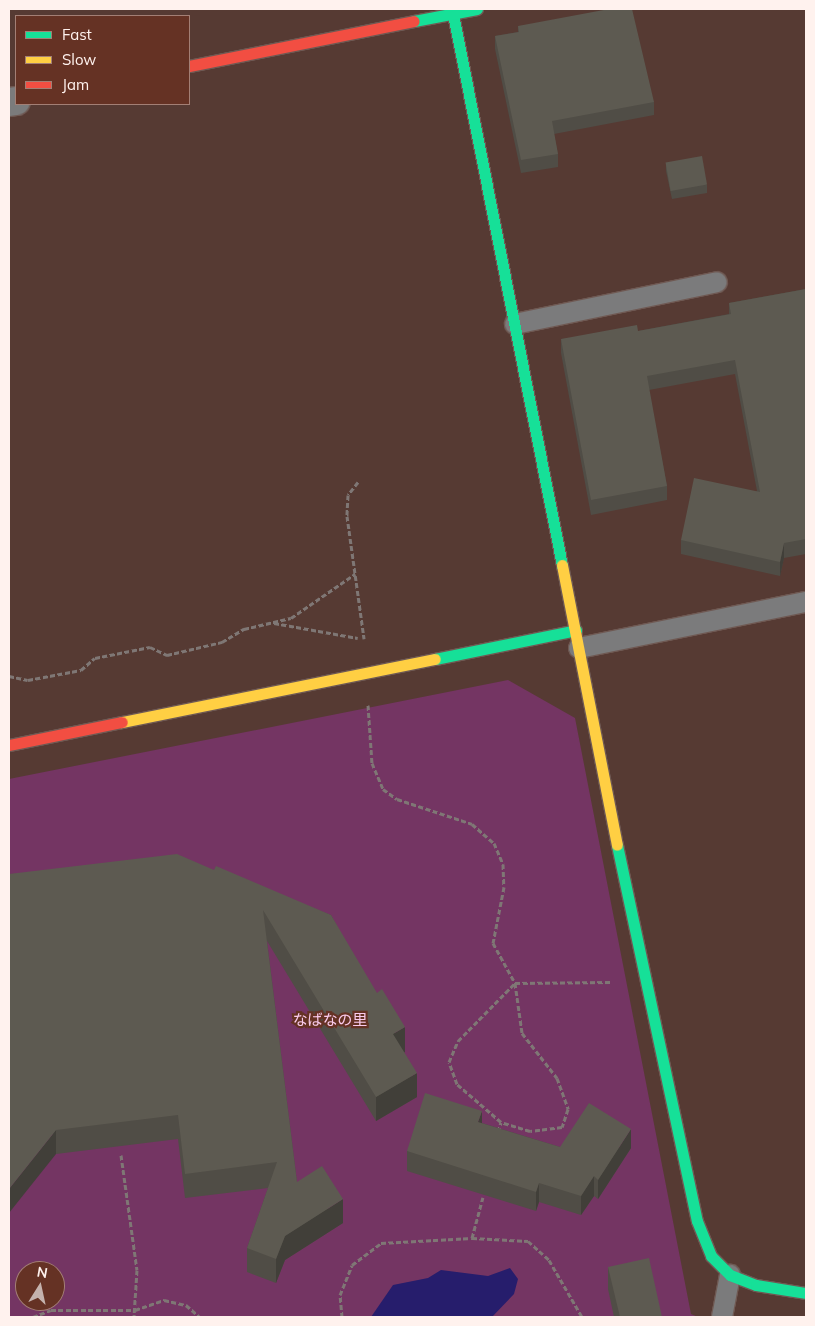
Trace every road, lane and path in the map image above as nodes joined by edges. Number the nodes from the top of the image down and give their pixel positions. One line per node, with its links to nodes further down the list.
1 (477, 9): 2 (street)
2 (453, 11): 3 (street); 5 (street)
3 (190, 66)
4 (717, 282): 5 (lane)
5 (515, 324): 11 (street)
6 (358, 482): 7 (path)
7 (355, 574): 9 (path); 10 (path)
8 (806, 602): 11 (lane)
9 (272, 622): 10 (path); 13 (path)
10 (364, 639): 12 (path)
11 (578, 639): 12 (street); 15 (street)
12 (368, 672): 14 (street); 16 (path)
13 (9, 676)
14 (9, 745)
15 (644, 981): 16 (path); 22 (street)
16 (515, 983): 17 (path); 17 (path)
17 (501, 1122): 18 (path)
18 (496, 1138)
19 (121, 1155): 24 (path)
20 (483, 1197): 21 (path)
21 (472, 1238): 28 (path); 29 (path)
22 (730, 1275): 23 (street); 30 (lane)
23 (806, 1293)
24 (135, 1310): 25 (path); 26 (path); 27 (path)
25 (34, 1317)
26 (134, 1317)
27 (200, 1317)
28 (342, 1317)
29 (582, 1317)
30 (722, 1317)

